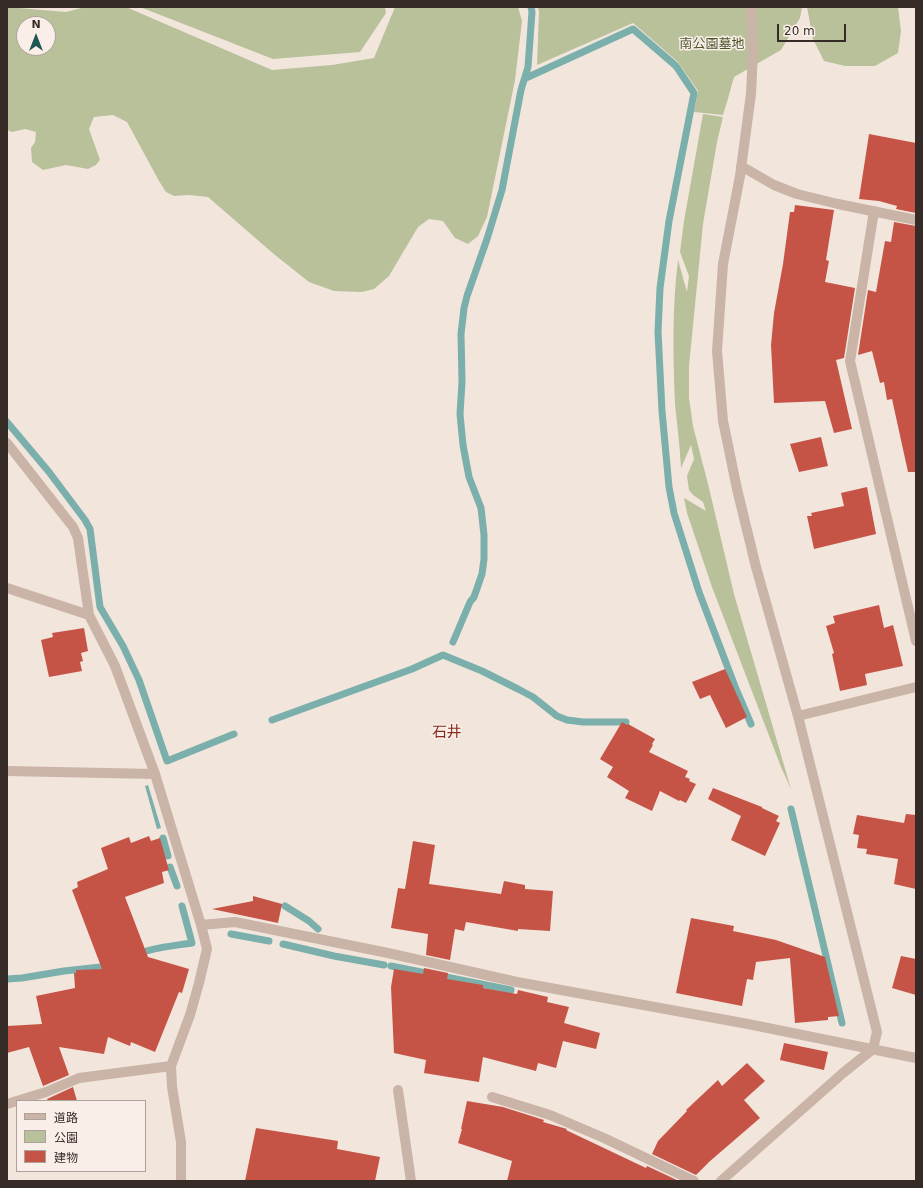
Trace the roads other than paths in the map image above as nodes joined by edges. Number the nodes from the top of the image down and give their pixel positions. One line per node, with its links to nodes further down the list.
1 (751, 7): 2 (street)
2 (741, 166): 3 (street); 10 (street)
3 (874, 211): 4 (street); 8 (street)
4 (916, 220)
5 (7, 444): 7 (street)
6 (7, 588): 7 (street)
7 (89, 615): 12 (street)
8 (916, 641)
9 (916, 688): 10 (street)
10 (798, 716): 14 (street)
11 (7, 772): 12 (street)
12 (156, 774): 13 (street)
13 (201, 925): 14 (street); 16 (street)
14 (873, 1049): 15 (street); 23 (street)
15 (916, 1058)
16 (171, 1066): 19 (street); 20 (street)
17 (398, 1090): 21 (street)
18 (492, 1097): 22 (street)
19 (20, 1100)
20 (181, 1181)
21 (411, 1181)
22 (694, 1181)
23 (721, 1181)

